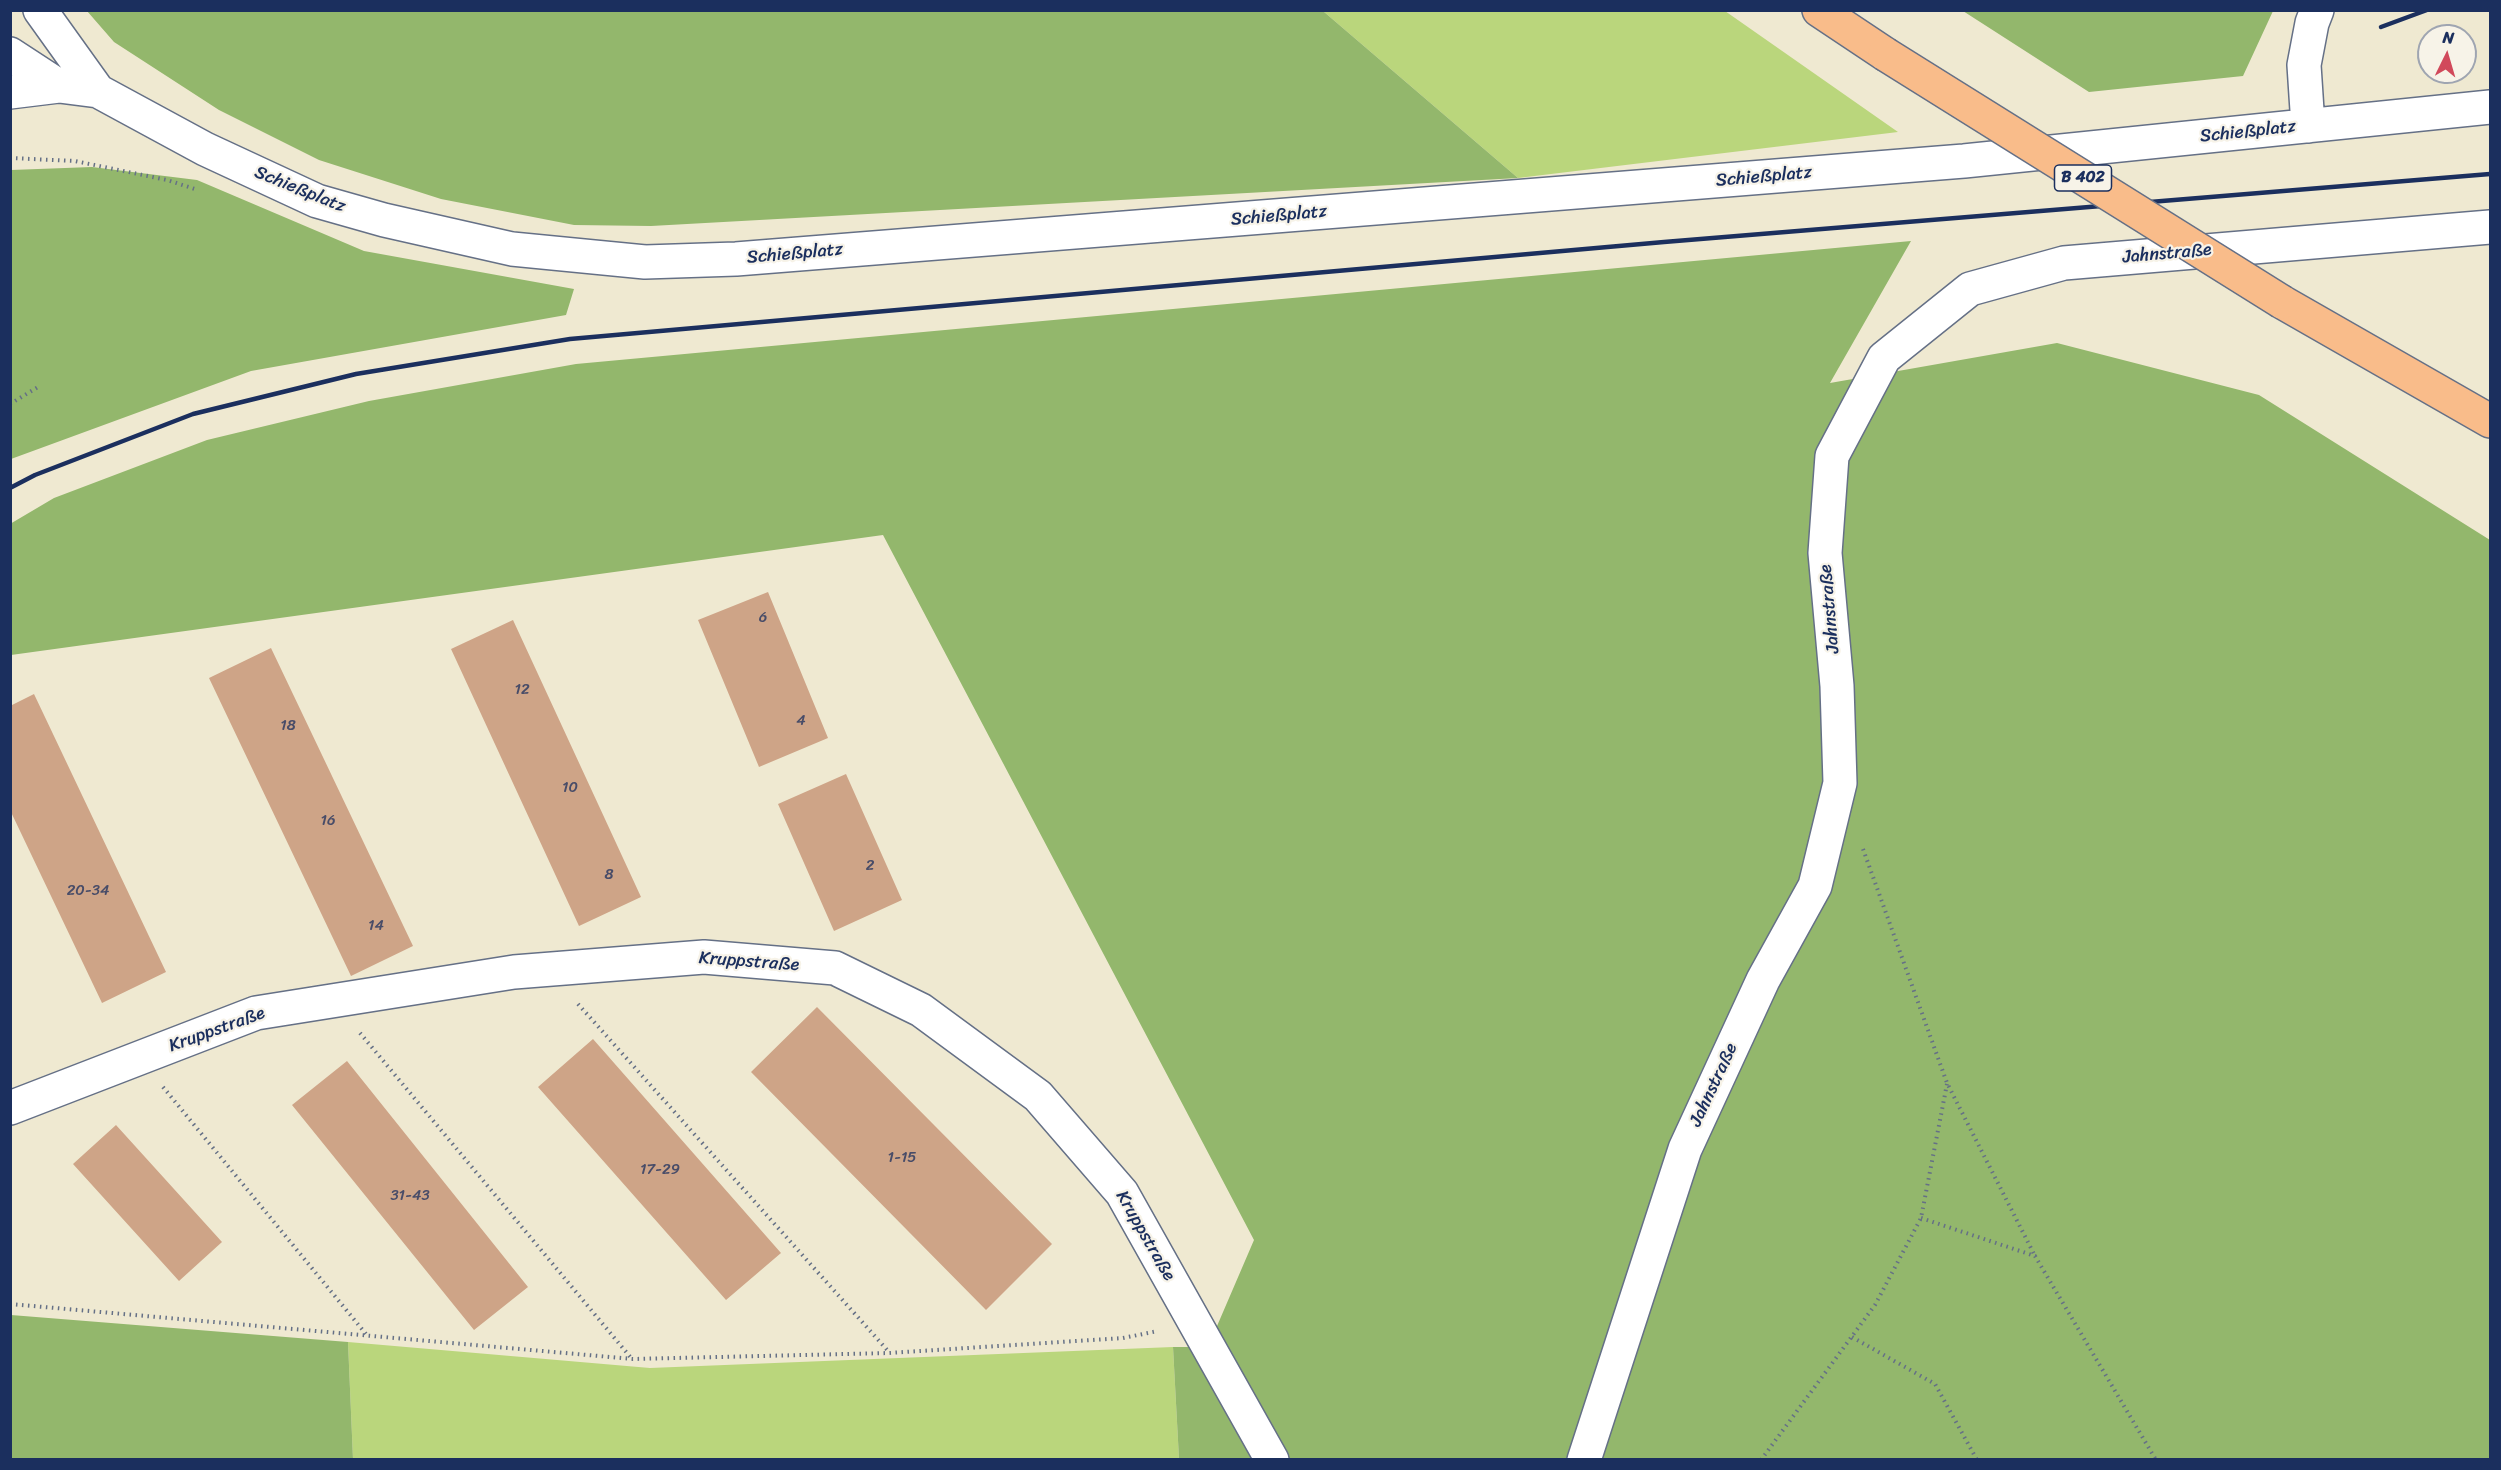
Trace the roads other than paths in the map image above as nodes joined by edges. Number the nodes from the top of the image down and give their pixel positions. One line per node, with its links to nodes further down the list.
1 (40, 10): 6 (street, Schießplatz)
2 (1819, 10): 11 (main road, B 402, bridge)
3 (2317, 10): 9 (street)
4 (10, 54): 5 (street, Schießplatz)
5 (59, 86): 6 (street, Schießplatz); 7 (street)
6 (98, 91): 9 (street, Schießplatz)
7 (10, 92)
8 (2490, 107): 9 (street, Schießplatz)
9 (2308, 126)
10 (2490, 227): 14 (street, Jahnstraße)
11 (2490, 421)
12 (10, 1108): 13 (street, Kruppstraße)
13 (1272, 1460)
14 (1584, 1460)

